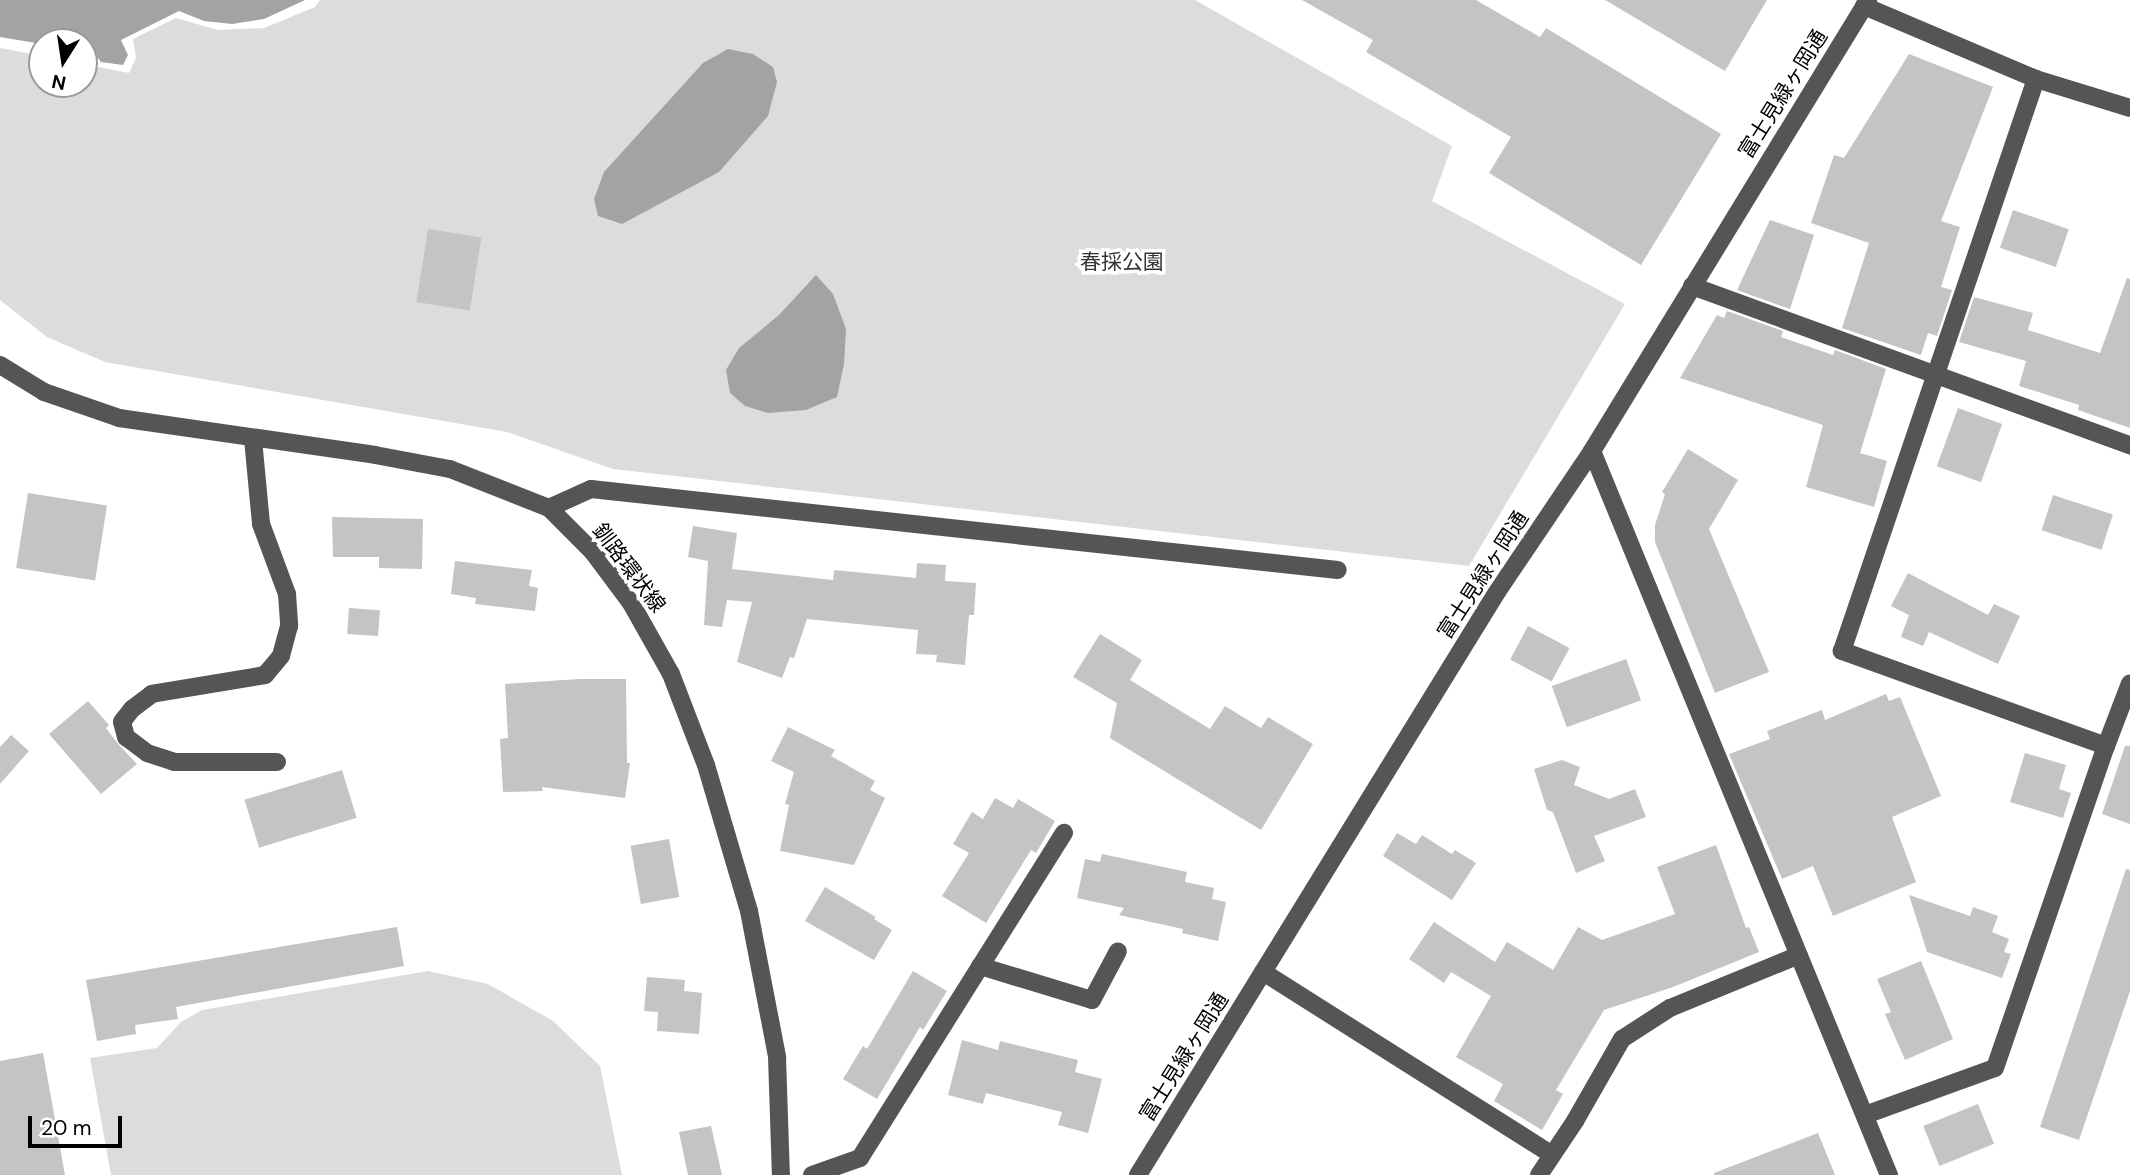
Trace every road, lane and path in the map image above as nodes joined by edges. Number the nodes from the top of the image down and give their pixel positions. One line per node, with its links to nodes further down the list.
1 (1866, 3): 2 (street); 4 (street, 富士見緑ヶ岡通)
2 (2036, 79): 3 (street); 6 (street)
3 (2130, 108)
4 (1692, 286): 6 (street); 9 (street, 富士見緑ヶ岡通)
5 (0, 365): 7 (street, 釧路環状線)
6 (1934, 377): 8 (street); 13 (street)
7 (253, 439): 10 (street, 釧路環状線); 14 (street)
8 (2130, 446)
9 (1592, 450): 17 (street); 19 (street, 富士見緑ヶ岡通)
10 (549, 508): 11 (street); 22 (street, 釧路環状線)
11 (1338, 570)
12 (2130, 683): 13 (street)
13 (2106, 746): 20 (street)
14 (277, 762)
15 (1064, 832): 18 (street)
16 (1118, 951): 18 (street)
17 (1799, 955): 20 (street); 21 (street)
18 (980, 966): 23 (street)
19 (1263, 972): 21 (street); 24 (street, 富士見緑ヶ岡通)
20 (1865, 1115): 26 (street)
21 (1552, 1156): 25 (street)
22 (781, 1175)
23 (812, 1175)
24 (1138, 1175)
25 (1539, 1175)
26 (1889, 1175)

